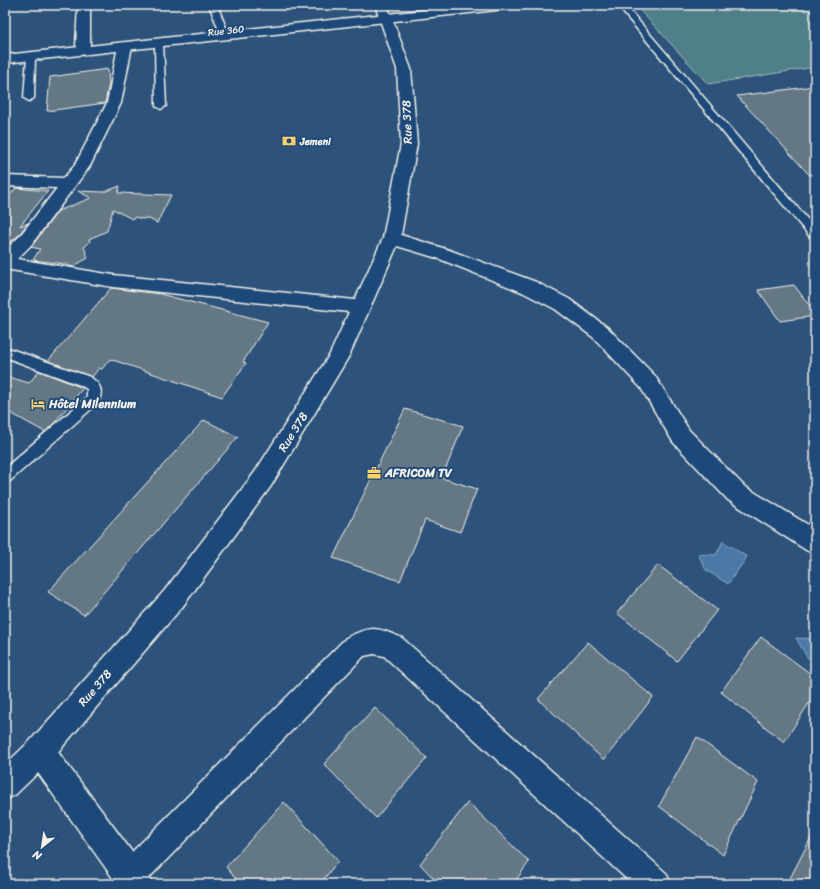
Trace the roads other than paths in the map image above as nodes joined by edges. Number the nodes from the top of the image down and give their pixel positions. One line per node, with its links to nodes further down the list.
1 (84, 5): 9 (street)
2 (213, 5): 7 (lane)
3 (447, 5): 6 (street, Rue 360)
4 (506, 5): 6 (street)
5 (621, 5): 18 (lane)
6 (384, 12): 7 (street, Rue 360); 8 (street); 19 (street, Rue 378)
7 (223, 30): 9 (street, Rue 360)
8 (159, 43): 10 (street); 15 (lane)
9 (83, 45): 11 (street, Rue 360)
10 (125, 46): 12 (street); 17 (street)
11 (5, 53)
12 (31, 56): 13 (street); 14 (lane)
13 (5, 59)
14 (29, 98)
15 (161, 106)
16 (5, 180): 17 (street)
17 (68, 183): 20 (street)
18 (815, 235)
19 (392, 238): 22 (street, Rue 378); 25 (street)
20 (5, 260)
21 (5, 263): 22 (street)
22 (361, 307): 26 (street, Rue 378)
23 (5, 352): 24 (lane)
24 (5, 477)
25 (815, 542)
26 (40, 751): 27 (street, Rue 378); 28 (street)
27 (5, 785)
28 (133, 880): 29 (street)
29 (656, 884)

